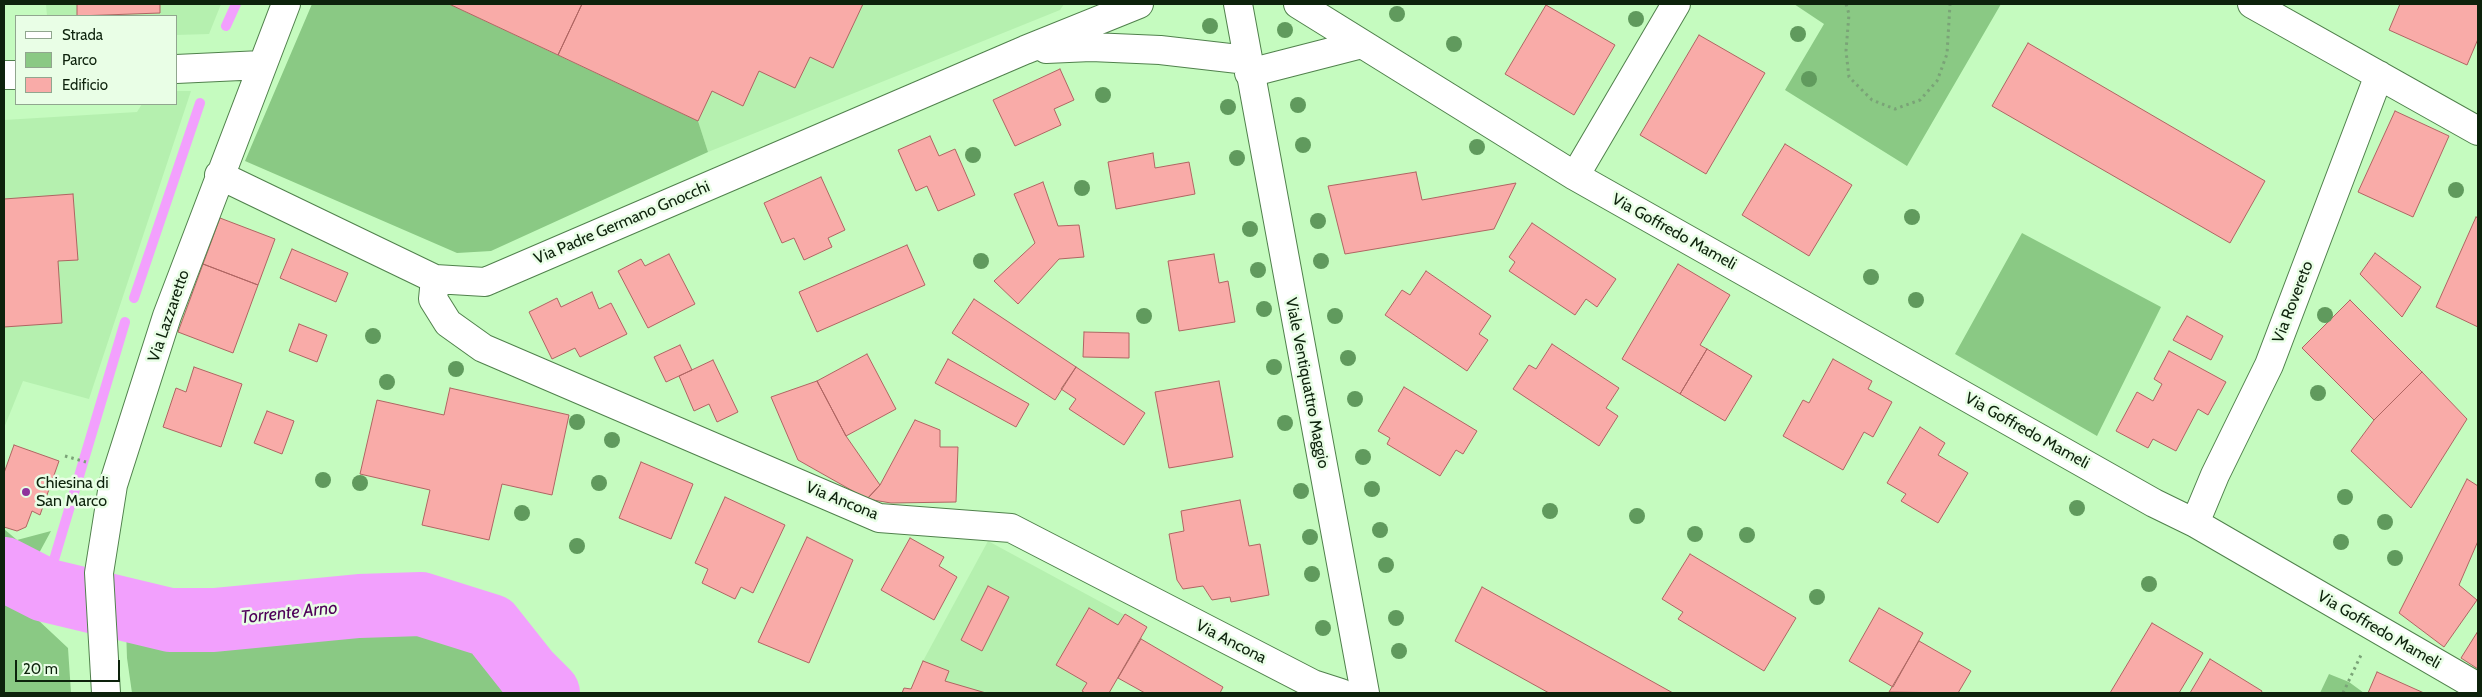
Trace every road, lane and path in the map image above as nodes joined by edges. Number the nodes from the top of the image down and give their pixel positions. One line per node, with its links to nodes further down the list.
1 (286, 4): 11 (street, Via Lazzaretto)
2 (1139, 4): 10 (street, Via Padre Germano Gnocchi)
3 (1238, 4): 12 (street, Viale Ventiquattro Maggio)
4 (1298, 4): 9 (street, Via Goffredo Mameli)
5 (1676, 4): 17 (street)
6 (1846, 4): 7 (path)
7 (1950, 4)
8 (2252, 4): 14 (street)
9 (1362, 44): 12 (street); 17 (street, Via Goffredo Mameli)
10 (1025, 50): 12 (street, Via Padre Germano Gnocchi); 18 (street, Via Padre Germano Gnocchi)
11 (262, 65): 13 (street); 16 (street, Via Lazzaretto)
12 (1248, 67): 26 (street, Viale Ventiquattro Maggio)
13 (178, 68)
14 (2379, 75): 15 (street); 21 (street, Via Rovereto)
15 (2478, 131)
16 (219, 176): 18 (street, Via Padre Germano Gnocchi); 24 (street, Via Lazzaretto)
17 (1574, 176): 21 (street, Via Goffredo Mameli)
18 (435, 279): 25 (street, Via Ancona)
19 (65, 456): 20 (path)
20 (76, 460)
21 (2195, 523): 22 (street, Via Goffredo Mameli)
22 (2375, 627): 23 (street, Via Goffredo Mameli); 27 (path)
23 (2478, 687)
24 (106, 693)
25 (1341, 693)
26 (1365, 693)
27 (2343, 693)

